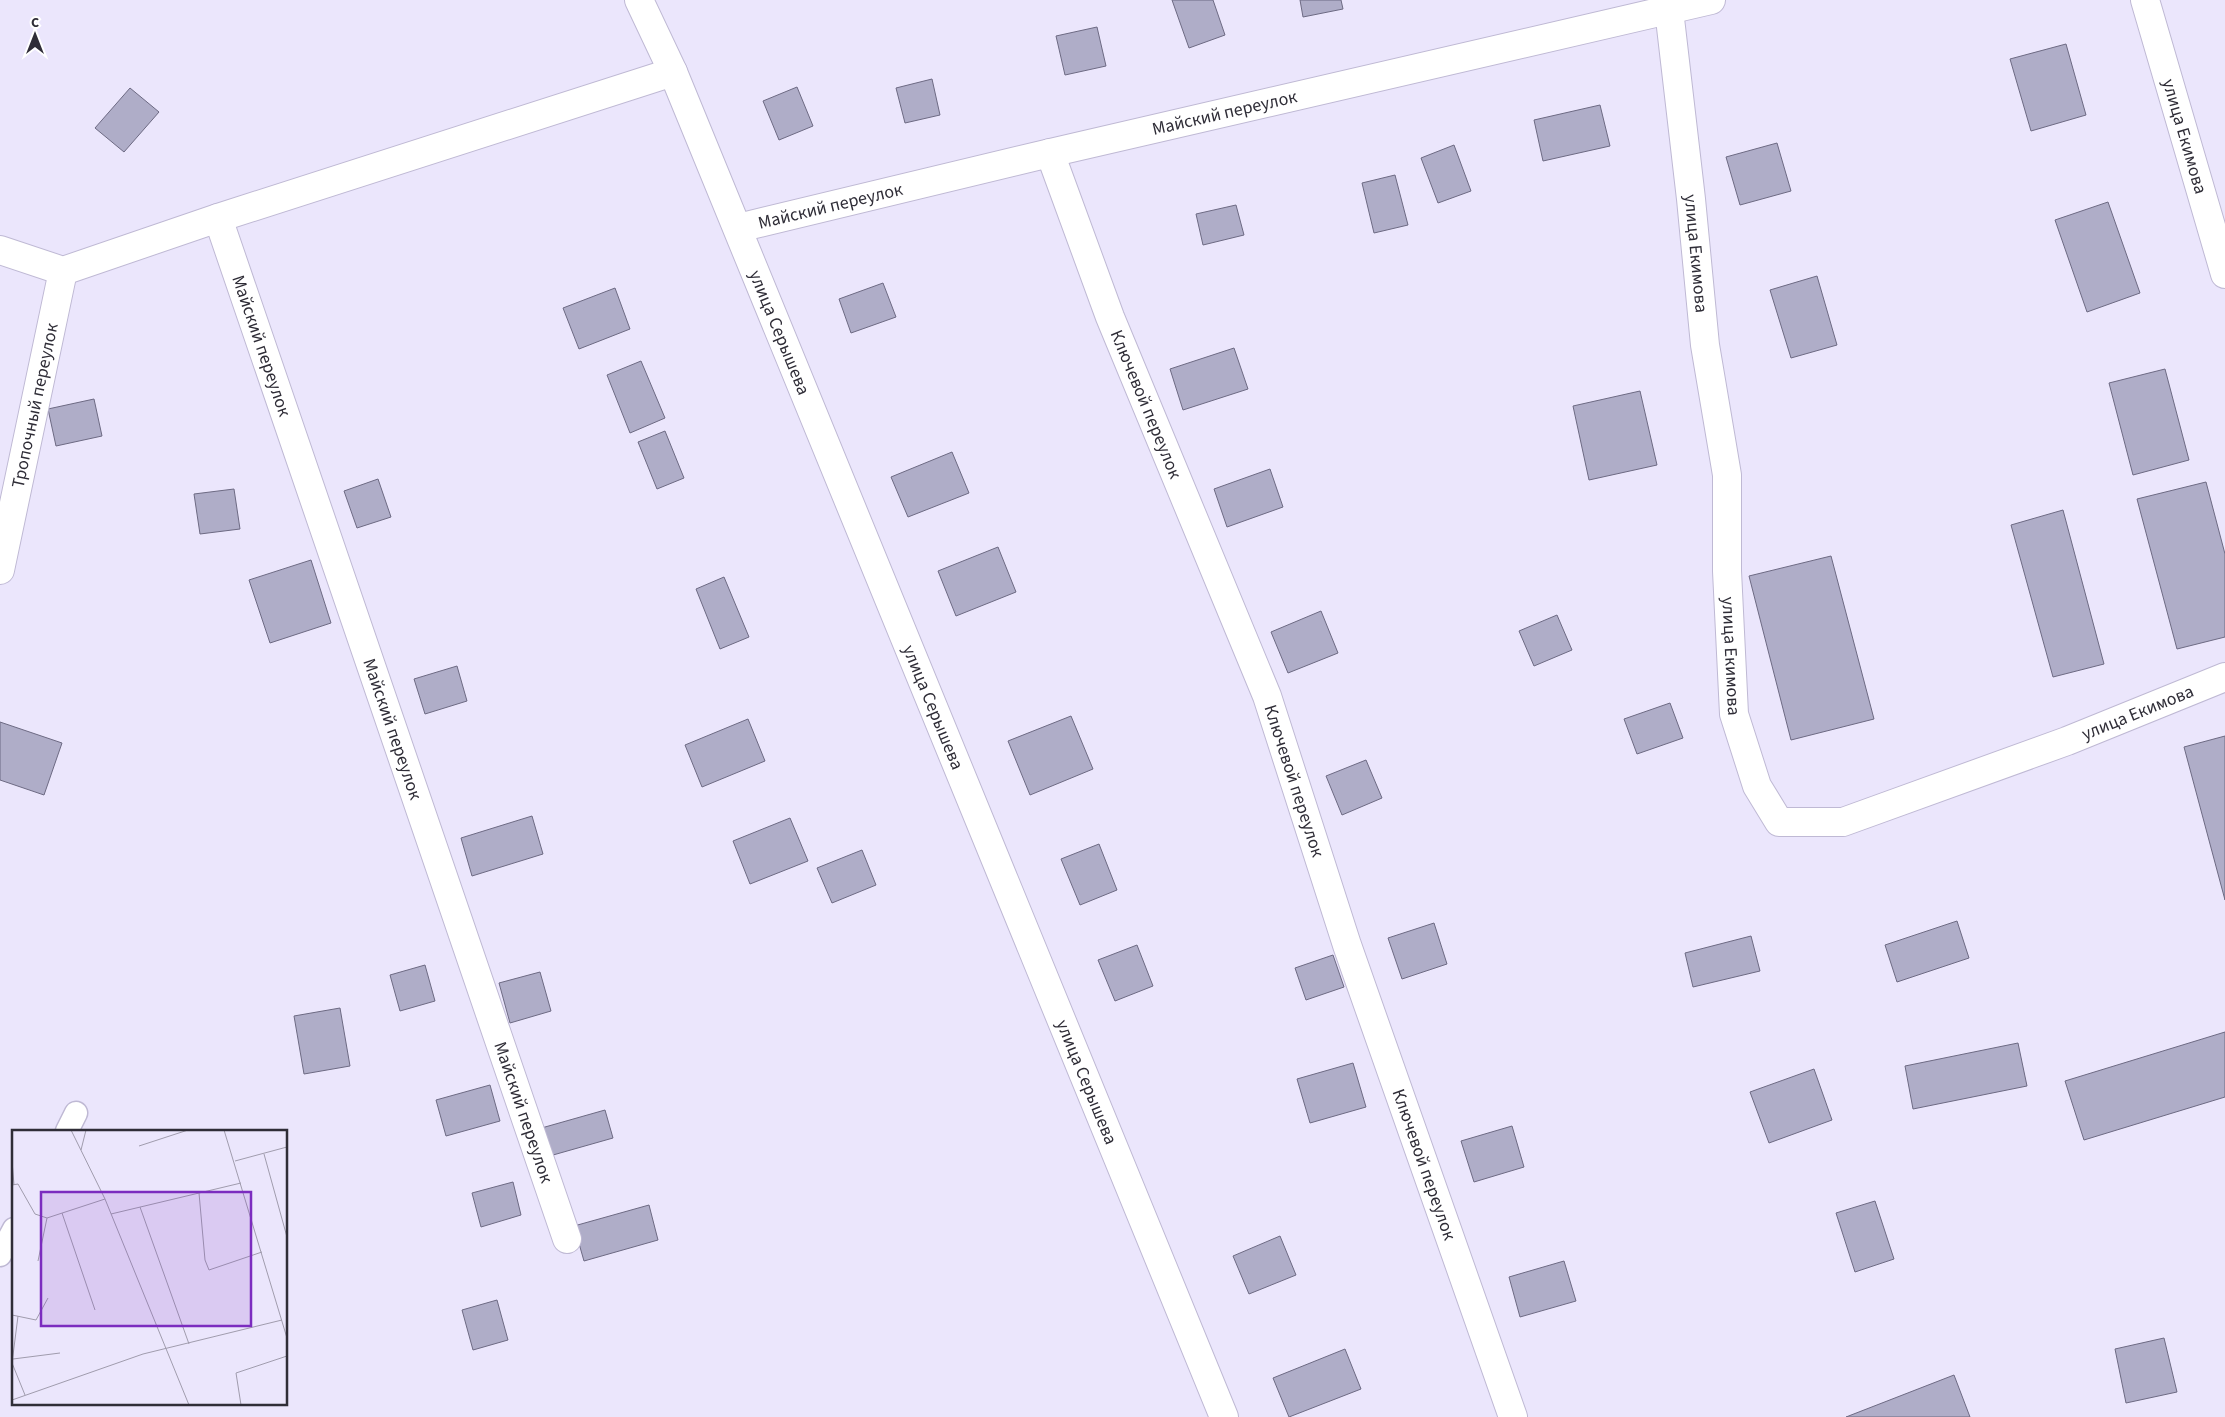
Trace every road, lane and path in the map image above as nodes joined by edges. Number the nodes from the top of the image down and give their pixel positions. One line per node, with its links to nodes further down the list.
1 (639, 0): 5 (street, улица Серышева)
2 (1711, 0): 4 (street, Майский переулок)
3 (2145, 0): 11 (street, улица Екимова)
4 (1669, 10): 6 (street, Майский переулок); 13 (street, улица Екимова)
5 (674, 72): 7 (street); 8 (street, улица Серышева)
6 (1050, 153): 8 (street, Майский переулок); 18 (street, Ключевой переулок)
7 (218, 218): 10 (street); 15 (street, Майский переулок)
8 (738, 228): 17 (street, улица Серышева)
9 (0, 250): 10 (street)
10 (63, 272): 12 (street, Тропочный переулок)
11 (2225, 274)
12 (0, 570)
13 (2225, 677)
14 (12, 1233): 16 (lane)
15 (567, 1239)
16 (0, 1255)
17 (1224, 1417)
18 (1513, 1417)

